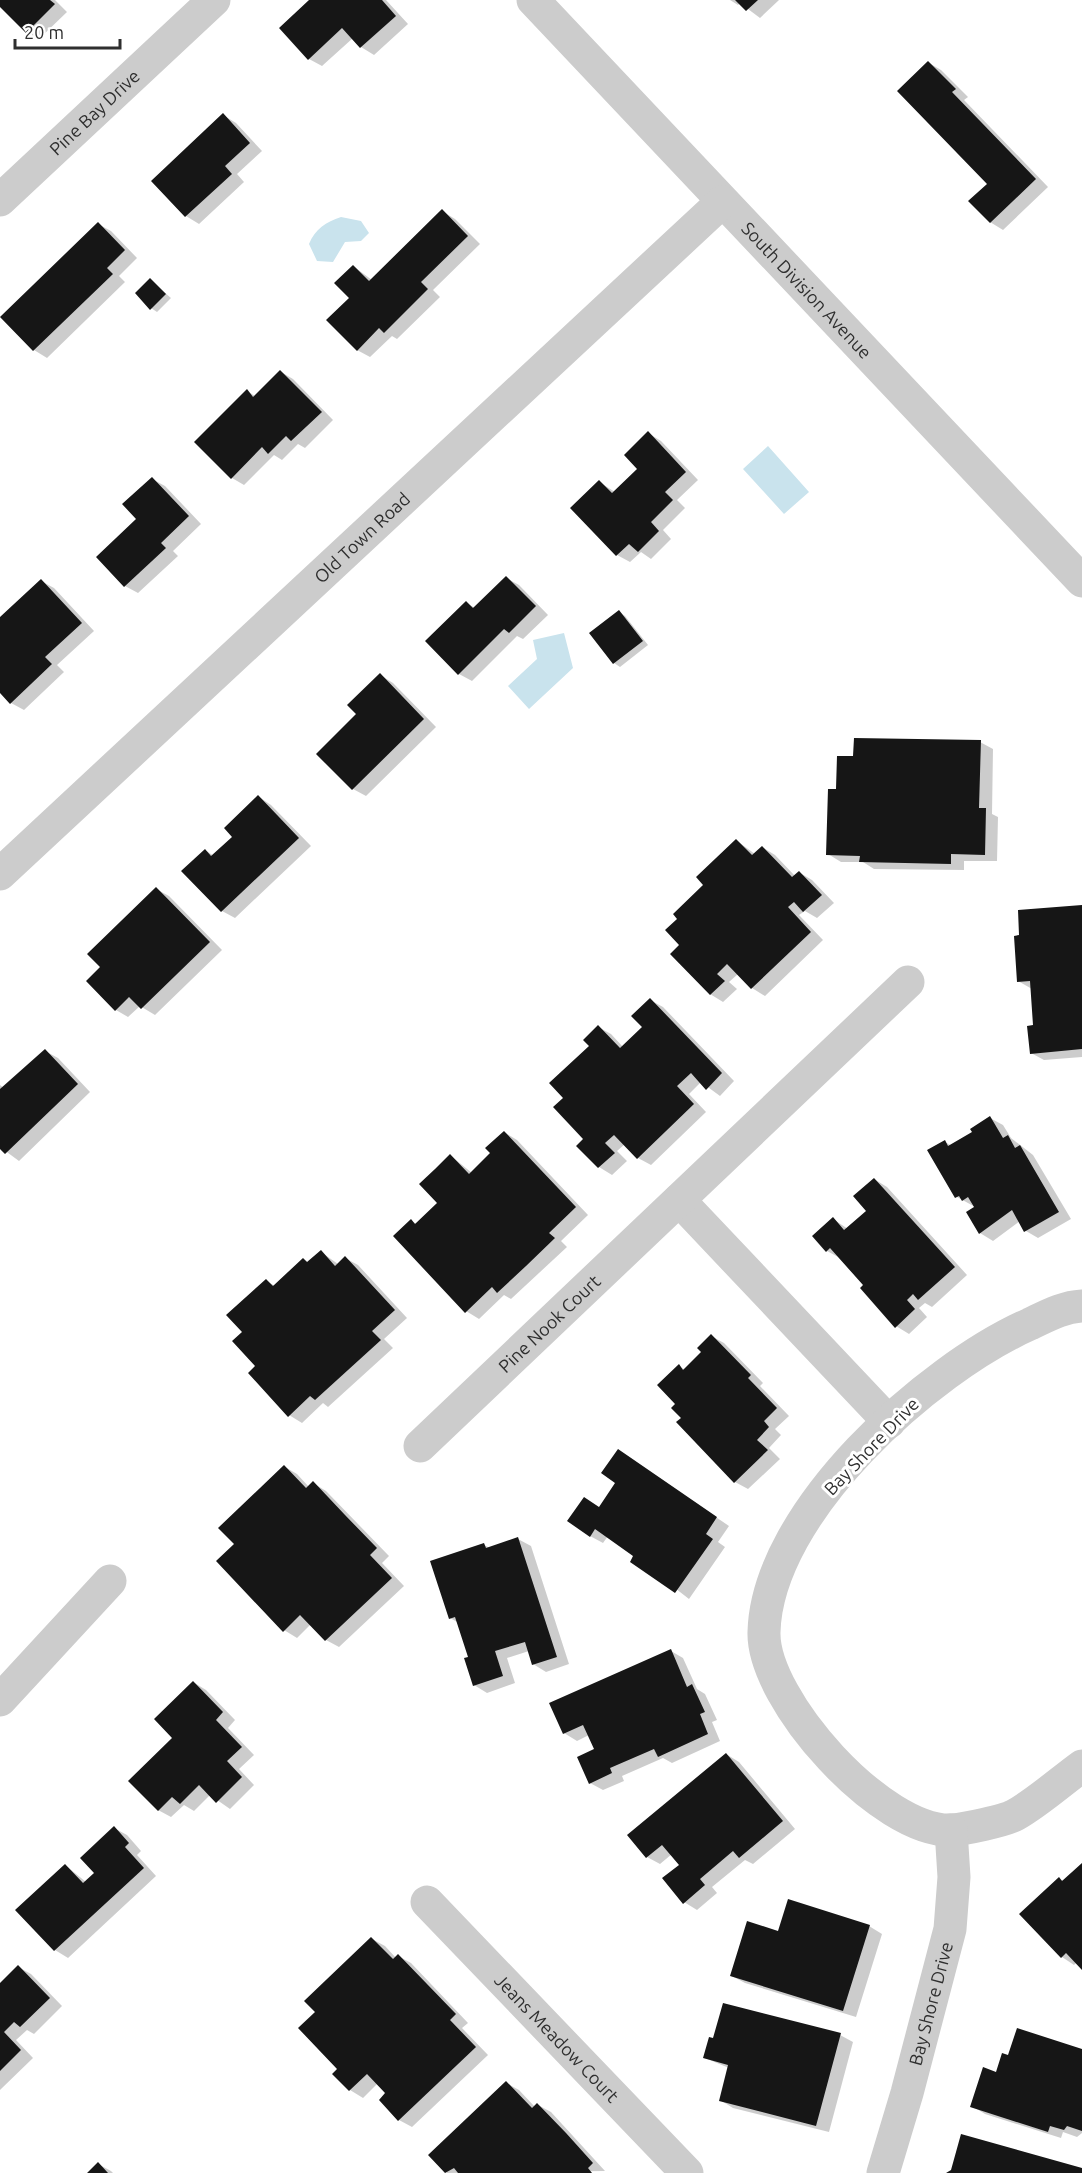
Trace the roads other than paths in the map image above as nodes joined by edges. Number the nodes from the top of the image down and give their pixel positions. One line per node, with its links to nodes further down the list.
1 (214, 0): 3 (street, Pine Bay Drive)
2 (533, 0): 4 (street, South Division Avenue)
3 (0, 200)
4 (722, 202): 5 (street, South Division Avenue); 6 (street, Old Town Road)
5 (1082, 581)
6 (0, 874)
7 (908, 982): 8 (street, Pine Nook Court)
8 (679, 1200): 10 (street); 11 (street, Pine Nook Court)
9 (1082, 1306): 10 (street, Bay Shore Drive)
10 (889, 1422): 15 (street, Bay Shore Drive)
11 (420, 1446)
12 (110, 1581): 13 (street)
13 (0, 1700)
14 (1082, 1766): 15 (street, Bay Shore Drive)
15 (951, 1830): 18 (street, Bay Shore Drive)
16 (427, 1902): 17 (street, Jeans Meadow Court)
17 (687, 2173)
18 (882, 2173)

